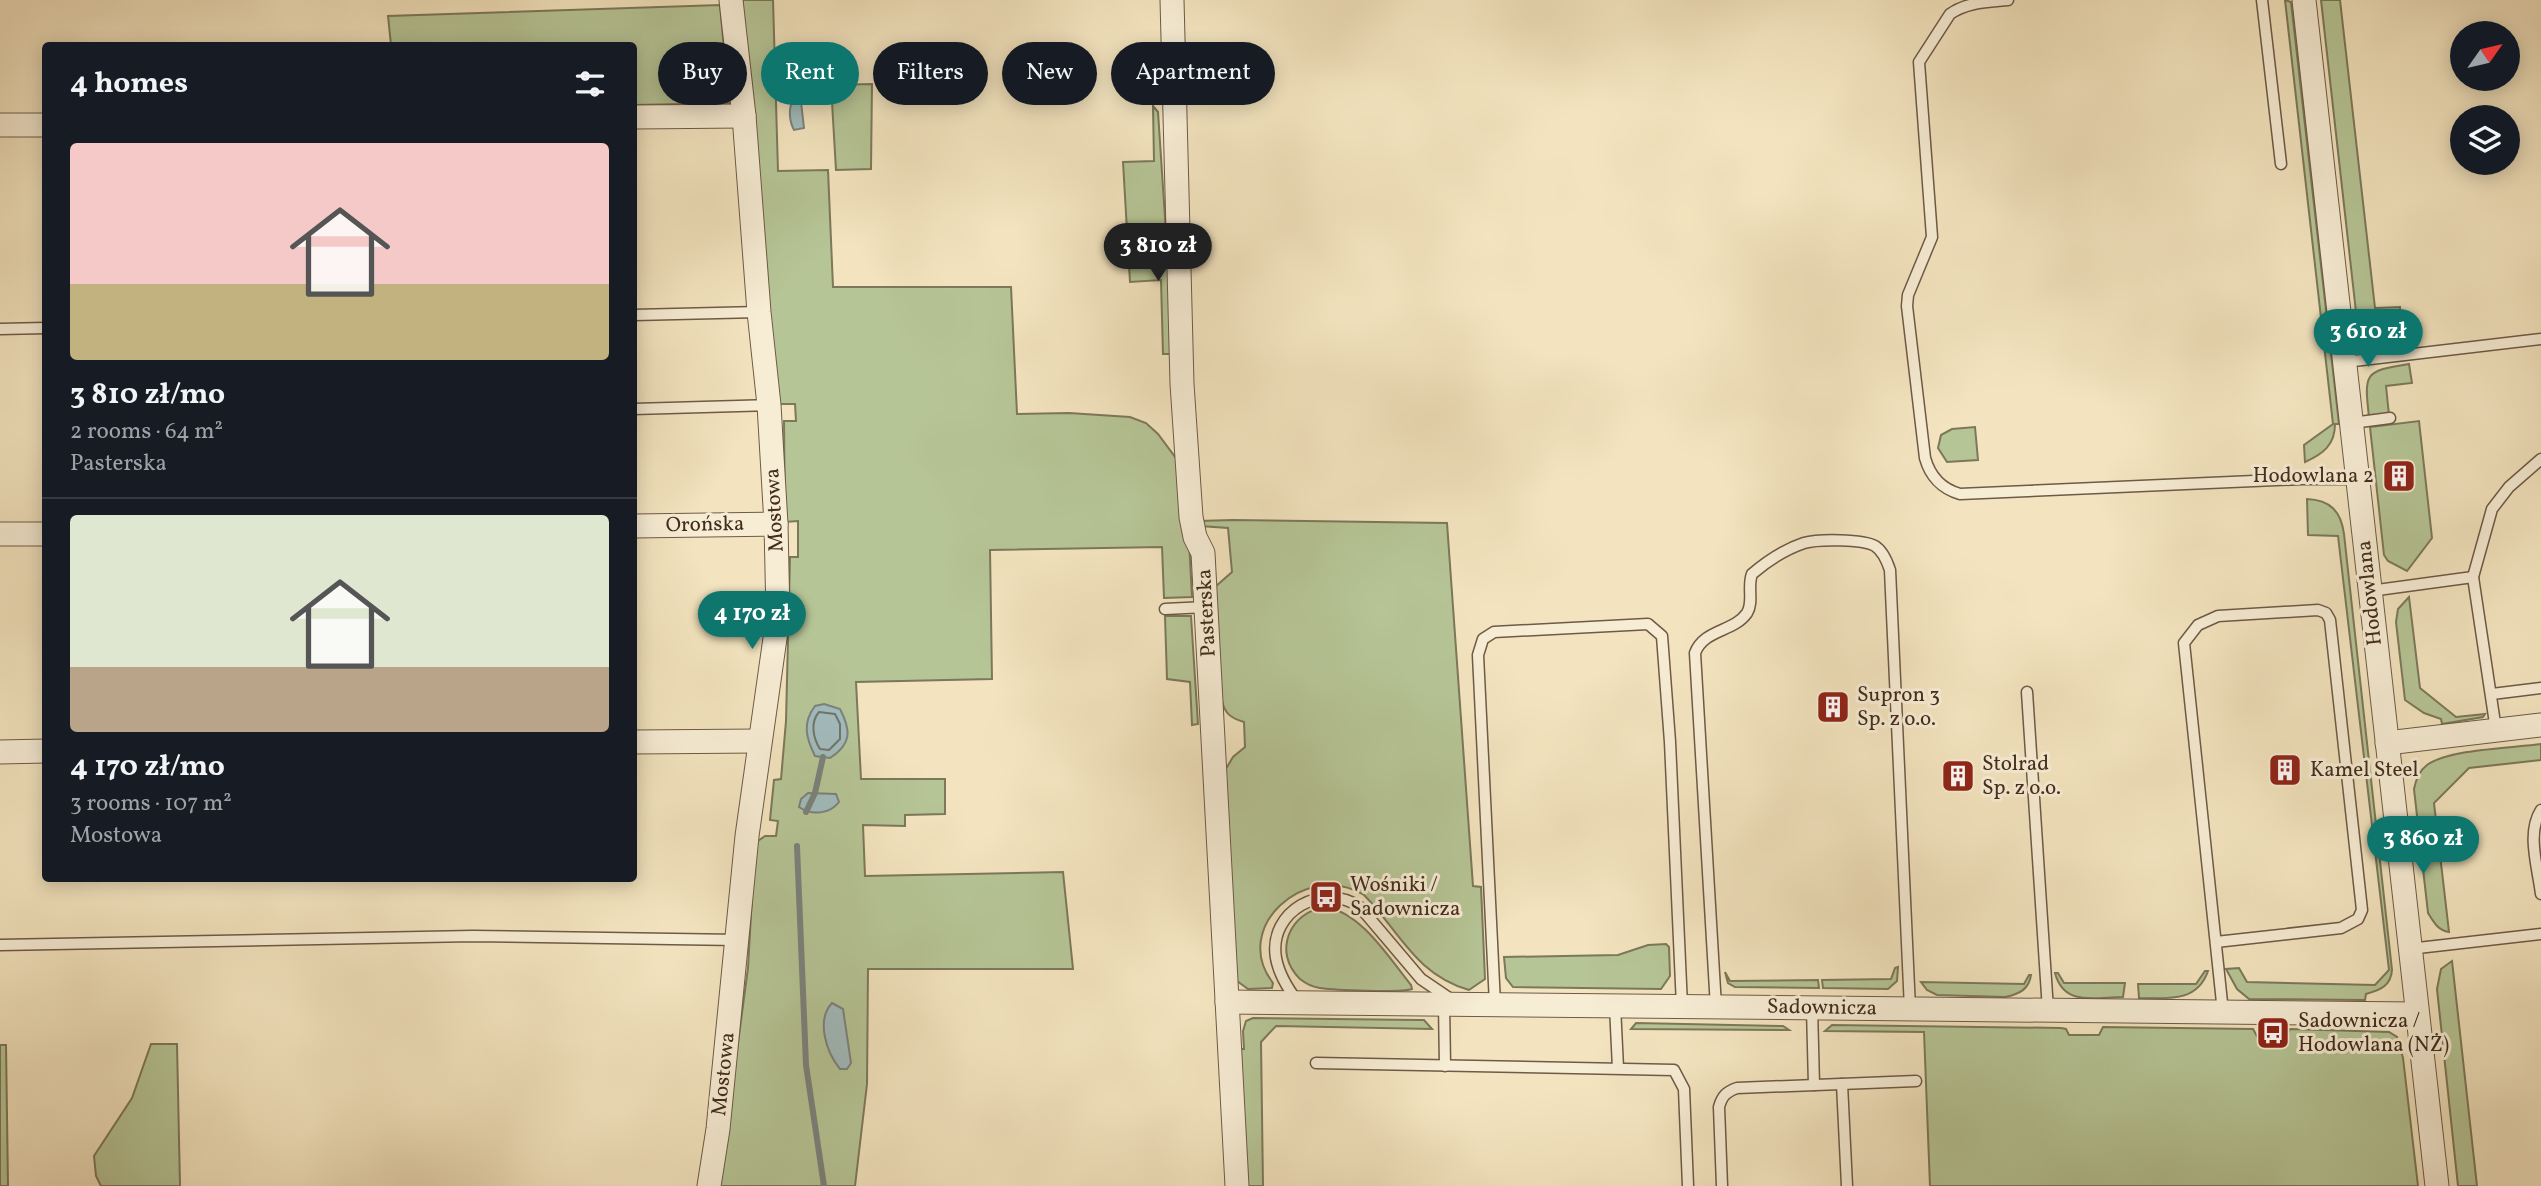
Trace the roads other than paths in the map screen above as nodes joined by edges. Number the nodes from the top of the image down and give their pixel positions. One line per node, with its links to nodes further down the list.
1 (731, 0): 6 (street, Mostowa)
2 (1172, 0): 29 (street, Pasterska)
3 (2008, 0): 22 (lane)
4 (2262, 0): 10 (lane)
5 (2304, 0): 16 (street, Hodowlana)
6 (744, 116): 7 (street); 11 (street, Mostowa)
7 (637, 117)
8 (0, 125): 9 (street)
9 (42, 125)
10 (2281, 164)
11 (759, 312): 12 (lane); 17 (street, Mostowa)
12 (637, 315)
13 (42, 328): 14 (lane)
14 (0, 329)
15 (2541, 338): 16 (lane)
16 (2345, 362): 20 (street, Hodowlana)
17 (769, 405): 18 (lane); 23 (street, Mostowa)
18 (637, 409)
19 (2390, 418): 20 (lane)
20 (2352, 423): 22 (street, Hodowlana)
21 (2541, 459): 27 (lane)
22 (2358, 479): 28 (street, Hodowlana)
23 (776, 524): 24 (street, Orońska); 36 (street, Mostowa)
24 (637, 526)
25 (0, 534): 26 (street)
26 (42, 534)
27 (2473, 578): 28 (lane); 33 (lane)
28 (2370, 591): 38 (street, Hodowlana)
29 (1206, 607): 30 (lane); 48 (street, Pasterska)
30 (1165, 609)
31 (2541, 688): 33 (lane)
32 (2027, 692): 57 (lane)
33 (2492, 694): 35 (lane)
34 (2541, 725): 35 (street)
35 (2496, 730): 38 (street)
36 (759, 741): 37 (street); 44 (street, Mostowa)
37 (637, 742)
38 (2387, 743): 47 (street, Hodowlana)
39 (42, 751): 40 (street)
40 (0, 752)
41 (2541, 810): 42 (lane)
42 (2541, 894)
43 (2541, 934): 47 (lane)
44 (738, 940): 46 (lane); 66 (street, Mostowa)
45 (2216, 942): 45 (lane); 58 (lane)
46 (0, 945)
47 (2409, 948): 59 (street, Hodowlana)
48 (1227, 1002): 49 (street, Sadownicza); 67 (street, Pasterska)
49 (1298, 1002): 50 (street, Sadownicza); 50 (lane)
50 (1453, 1004): 51 (street, Sadownicza); 61 (lane)
51 (1495, 1004): 52 (street, Sadownicza); 53 (lane)
52 (1615, 1006): 53 (street, Sadownicza); 62 (lane)
53 (1682, 1006): 54 (street, Sadownicza)
54 (1716, 1007): 55 (street, Sadownicza); 56 (lane)
55 (1812, 1007): 56 (street, Sadownicza); 65 (lane)
56 (1910, 1009): 57 (street, Sadownicza)
57 (2048, 1010): 58 (street, Sadownicza)
58 (2223, 1012): 59 (street, Sadownicza)
59 (2417, 1014): 71 (street, Hodowlana)
60 (1315, 1063): 61 (lane)
61 (1445, 1066): 62 (lane)
62 (1618, 1068): 68 (lane)
63 (1916, 1081): 64 (lane)
64 (1842, 1084): 65 (lane); 70 (lane)
65 (1814, 1085): 69 (lane)
66 (709, 1186)
67 (1237, 1186)
68 (1688, 1186)
69 (1722, 1186)
70 (1847, 1186)
71 (2437, 1186)

